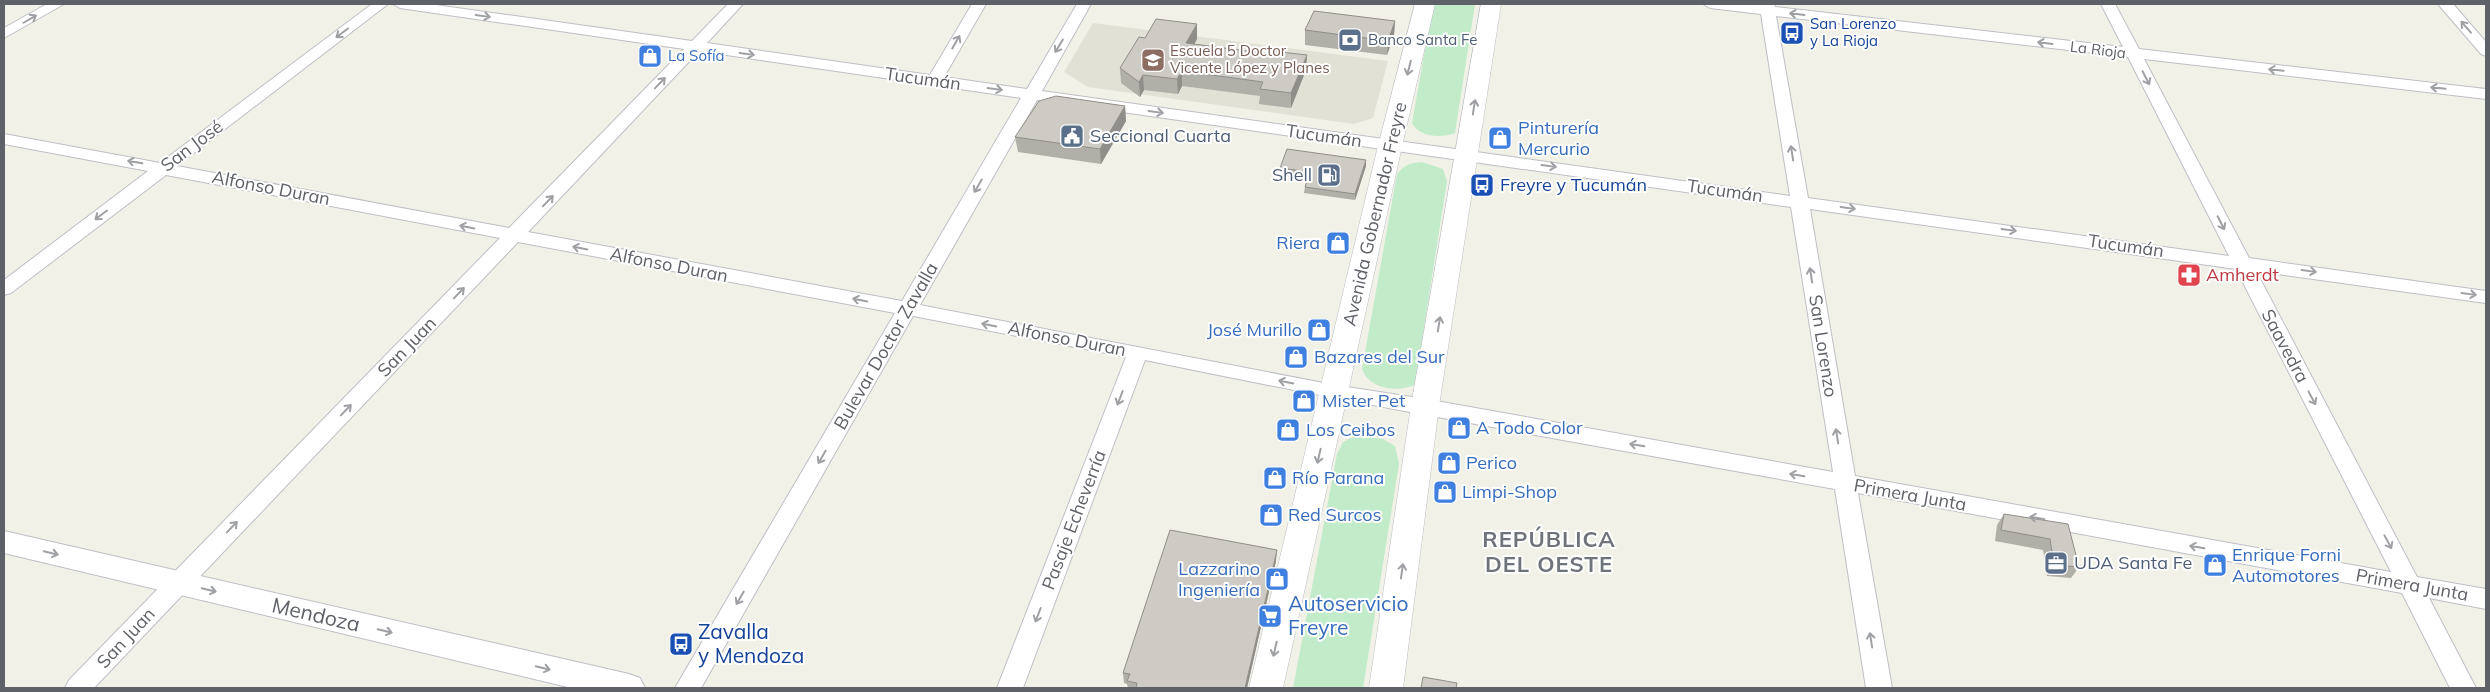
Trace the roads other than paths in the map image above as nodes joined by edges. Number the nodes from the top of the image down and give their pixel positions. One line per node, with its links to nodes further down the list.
1 (57, 4): 13 (street, one-way to 1)
2 (381, 4): 23 (street, San José, one-way to 23)
3 (400, 4): 14 (street, Tucumán, one-way to 14)
4 (736, 4): 14 (street, San Juan)
5 (979, 4): 17 (street, one-way to 5)
6 (1084, 4): 18 (street, Bulevar Doctor Zavalla, one-way to 18)
7 (1425, 4): 21 (main road, Avenida Gobernador Freyre, one-way to 21)
8 (1491, 4): 22 (main road, one-way to 8)
9 (1710, 4): 12 (street, La Rioja)
10 (2108, 4): 16 (street, Saavedra)
11 (2445, 4): 15 (street, one-way to 11)
12 (1767, 7): 16 (street, La Rioja, one-way to 12); 24 (street, San Lorenzo, one-way to 12)
13 (4, 34)
14 (695, 47): 17 (street, Tucumán, one-way to 17); 25 (street, San Juan, one-way to 14)
15 (2486, 51)
16 (2134, 54): 19 (street, La Rioja, one-way to 16); 26 (street, Saavedra, one-way to 26)
17 (934, 81): 18 (street, Tucumán, one-way to 18)
18 (1031, 94): 21 (street, Tucumán, one-way to 21); 29 (street, Bulevar Doctor Zavalla, one-way to 29)
19 (2486, 94)
20 (4, 139): 23 (street, Alfonso Duran, one-way to 20)
21 (1390, 146): 22 (street, Tucumán); 31 (main road, Avenida Gobernador Freyre)
22 (1466, 155): 24 (street, Tucumán, one-way to 24); 32 (main road, one-way to 22)
23 (163, 167): 25 (street, Alfonso Duran, one-way to 23); 27 (street, San José, one-way to 27)
24 (1800, 201): 26 (street, Tucumán, one-way to 26); 33 (street, San Lorenzo, one-way to 24)
25 (515, 236): 29 (street, Alfonso Duran, one-way to 25); 35 (street, San Juan, one-way to 25)
26 (2241, 261): 28 (street, Tucumán, one-way to 28); 36 (street, Saavedra, one-way to 36)
27 (4, 289)
28 (2486, 296)
29 (908, 309): 30 (street, Alfonso Duran, one-way to 29); 40 (street, Bulevar Doctor Zavalla, one-way to 40)
30 (1138, 352): 31 (street, Alfonso Duran, one-way to 30); 41 (street, Pasaje Echeverría, one-way to 41)
31 (1334, 392): 32 (street, Primera Junta); 42 (main road, Avenida Gobernador Freyre, one-way to 42)
32 (1425, 406): 33 (street, Primera Junta, one-way to 32); 43 (main road, one-way to 32)
33 (1845, 484): 36 (street, Primera Junta, one-way to 33); 44 (street, San Lorenzo, one-way to 33)
34 (4, 542): 35 (street, Mendoza, one-way to 35)
35 (178, 583): 38 (street, San Juan); 39 (street, Mendoza, one-way to 39)
36 (2410, 585): 37 (street, Primera Junta); 45 (street, Saavedra)
37 (2486, 599)
38 (78, 688)
39 (629, 688)
40 (688, 688)
41 (1010, 688)
42 (1266, 688)
43 (1386, 688)
44 (1879, 688)
45 (2463, 688)

